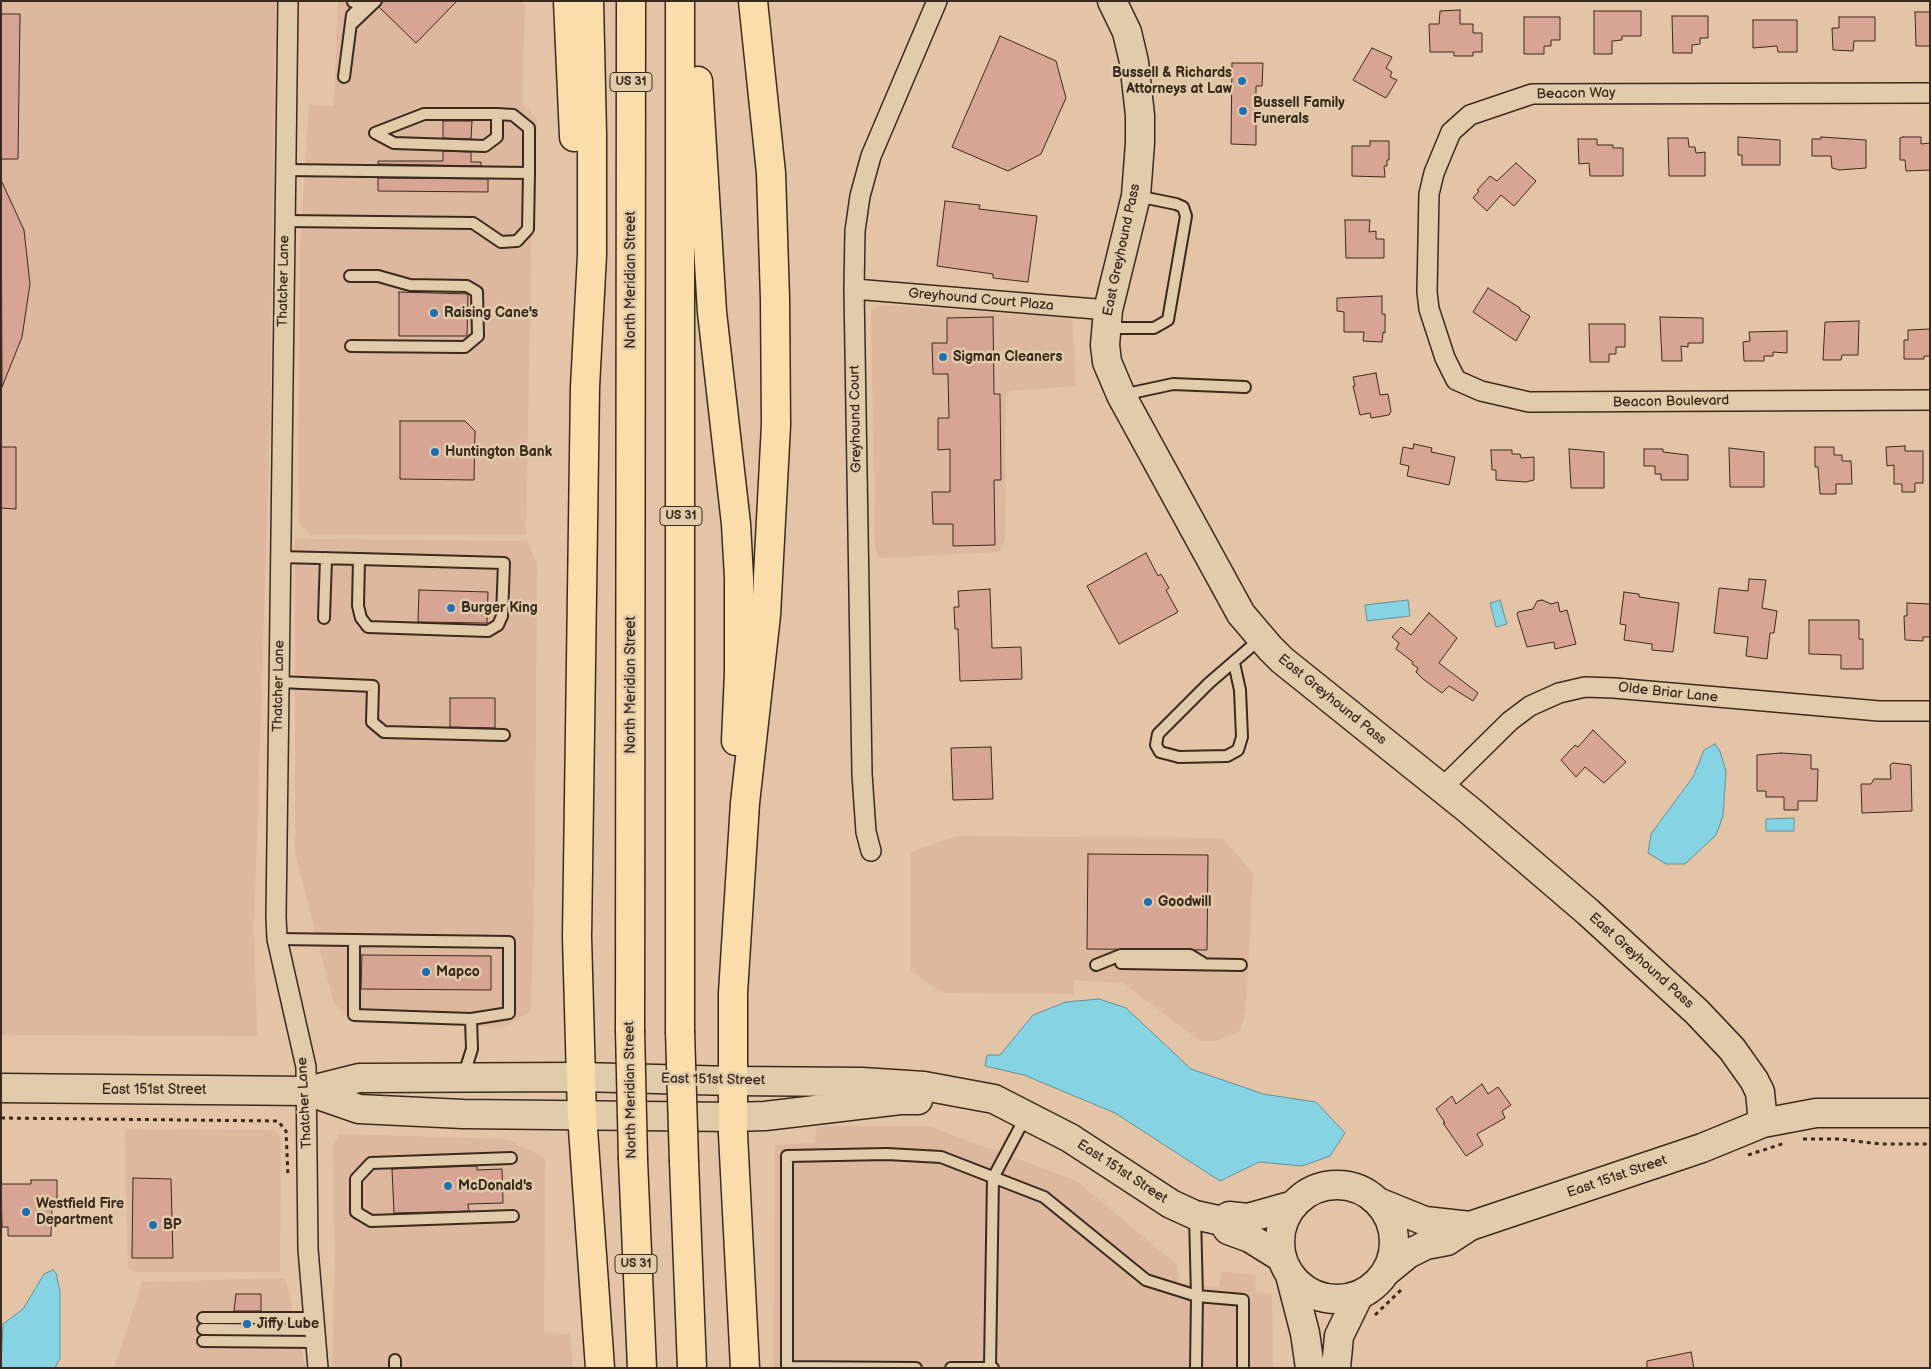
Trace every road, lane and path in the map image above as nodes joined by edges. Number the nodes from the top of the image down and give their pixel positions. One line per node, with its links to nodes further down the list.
1 (288, 1): 20 (street, Thatcher Lane)
2 (353, 1): 14 (lane)
3 (366, 1): 14 (lane)
4 (376, 1): 15 (lane)
5 (568, 1): 30 (highway)
6 (589, 1): 30 (highway)
7 (631, 1): 87 (highway, North Meridian Street / US 31, bridge)
8 (680, 1): 88 (highway, US 31, bridge)
9 (692, 1): 44 (highway)
10 (753, 1): 18 (highway)
11 (766, 1): 18 (highway)
12 (937, 1): 25 (street, Greyhound Court)
13 (1112, 1): 22 (street, East Greyhound Pass)
14 (352, 15): 15 (lane)
15 (350, 26): 16 (lane)
16 (344, 77)
17 (1930, 93): 27 (street, Beacon Way)
18 (764, 109): 44 (highway)
19 (497, 114): 19 (lane); 21 (lane)
20 (286, 170): 21 (lane); 23 (street, Thatcher Lane)
21 (529, 173): 23 (lane)
22 (1136, 196): 26 (street, East Greyhound Pass); 26 (lane)
23 (285, 221): 33 (street, Thatcher Lane)
24 (350, 276): 28 (lane)
25 (854, 289): 26 (street, Greyhound Court Plaza); 43 (street, Greyhound Court)
26 (1107, 319): 31 (street, East Greyhound Pass)
27 (1441, 344): 32 (street, Beacon Boulevard)
28 (351, 346)
29 (1245, 386): 31 (lane)
30 (585, 387): 52 (highway)
31 (1121, 395): 37 (street, East Greyhound Pass)
32 (1930, 400)
33 (280, 557): 34 (lane); 39 (street, Thatcher Lane)
34 (326, 558): 35 (lane); 36 (lane)
35 (360, 559): 35 (lane)
36 (324, 618)
37 (1261, 638): 38 (lane); 42 (street, East Greyhound Pass)
38 (1234, 663): 38 (lane)
39 (279, 682): 41 (lane); 45 (street, Thatcher Lane)
40 (1930, 711): 42 (street, Olde Briar Lane)
41 (504, 735)
42 (1442, 788): 62 (street, East Greyhound Pass)
43 (871, 851)
44 (738, 895): 54 (highway)
45 (277, 939): 46 (lane); 56 (street, Thatcher Lane)
46 (354, 941): 51 (lane); 51 (lane)
47 (1121, 963): 48 (lane)
48 (1204, 964): 49 (lane); 50 (lane)
49 (1096, 965)
50 (1241, 965)
51 (471, 1019): 53 (lane)
52 (581, 1076): 53 (street, East 151st Street); 54 (street, East 151st Street); 58 (highway)
53 (463, 1078): 56 (street, East 151st Street)
54 (732, 1082): 59 (street, East 151st Street); 60 (highway)
55 (1, 1088): 56 (street, East 151st Street)
56 (307, 1091): 58 (street, East 151st Street); 81 (street, Thatcher Lane)
57 (1930, 1113): 62 (street)
58 (582, 1115): 60 (street, East 151st Street); 86 (highway)
59 (1026, 1116): 60 (street, East 151st Street); 68 (lane); 72 (street, East 151st Street)
60 (733, 1117): 89 (highway)
61 (1, 1118): 69 (path)
62 (1764, 1123): 75 (street, East 151st Street)
63 (1796, 1139): 65 (path)
64 (1787, 1142): 66 (path)
65 (1930, 1144)
66 (1742, 1157)
67 (511, 1158): 73 (lane)
68 (993, 1178): 78 (lane); 83 (lane); 84 (lane)
69 (288, 1180)
70 (1378, 1202): 71 (street); 75 (street, East 151st Street); 77 (street)
71 (1294, 1205): 74 (street, East 151st Street); 76 (street)
72 (1195, 1215): 74 (street, East 151st Street); 78 (lane)
73 (513, 1216)
74 (1222, 1221): 76 (street, East 151st Street)
75 (1470, 1226): 77 (street, East 151st Street)
76 (1286, 1266): 79 (street); 94 (street)
77 (1395, 1280): 79 (path); 79 (street)
78 (1197, 1296): 92 (lane); 93 (lane)
79 (1366, 1307): 95 (street)
80 (203, 1324): 81 (lane)
81 (315, 1330): 82 (lane); 85 (street, Thatcher Lane)
82 (203, 1341)
83 (787, 1367): 90 (lane)
84 (992, 1367): 91 (lane)
85 (318, 1368)
86 (600, 1368)
87 (642, 1368)
88 (692, 1368)
89 (744, 1368)
90 (916, 1368)
91 (951, 1368)
92 (1196, 1368)
93 (1243, 1368)
94 (1310, 1368)
95 (1336, 1368)

